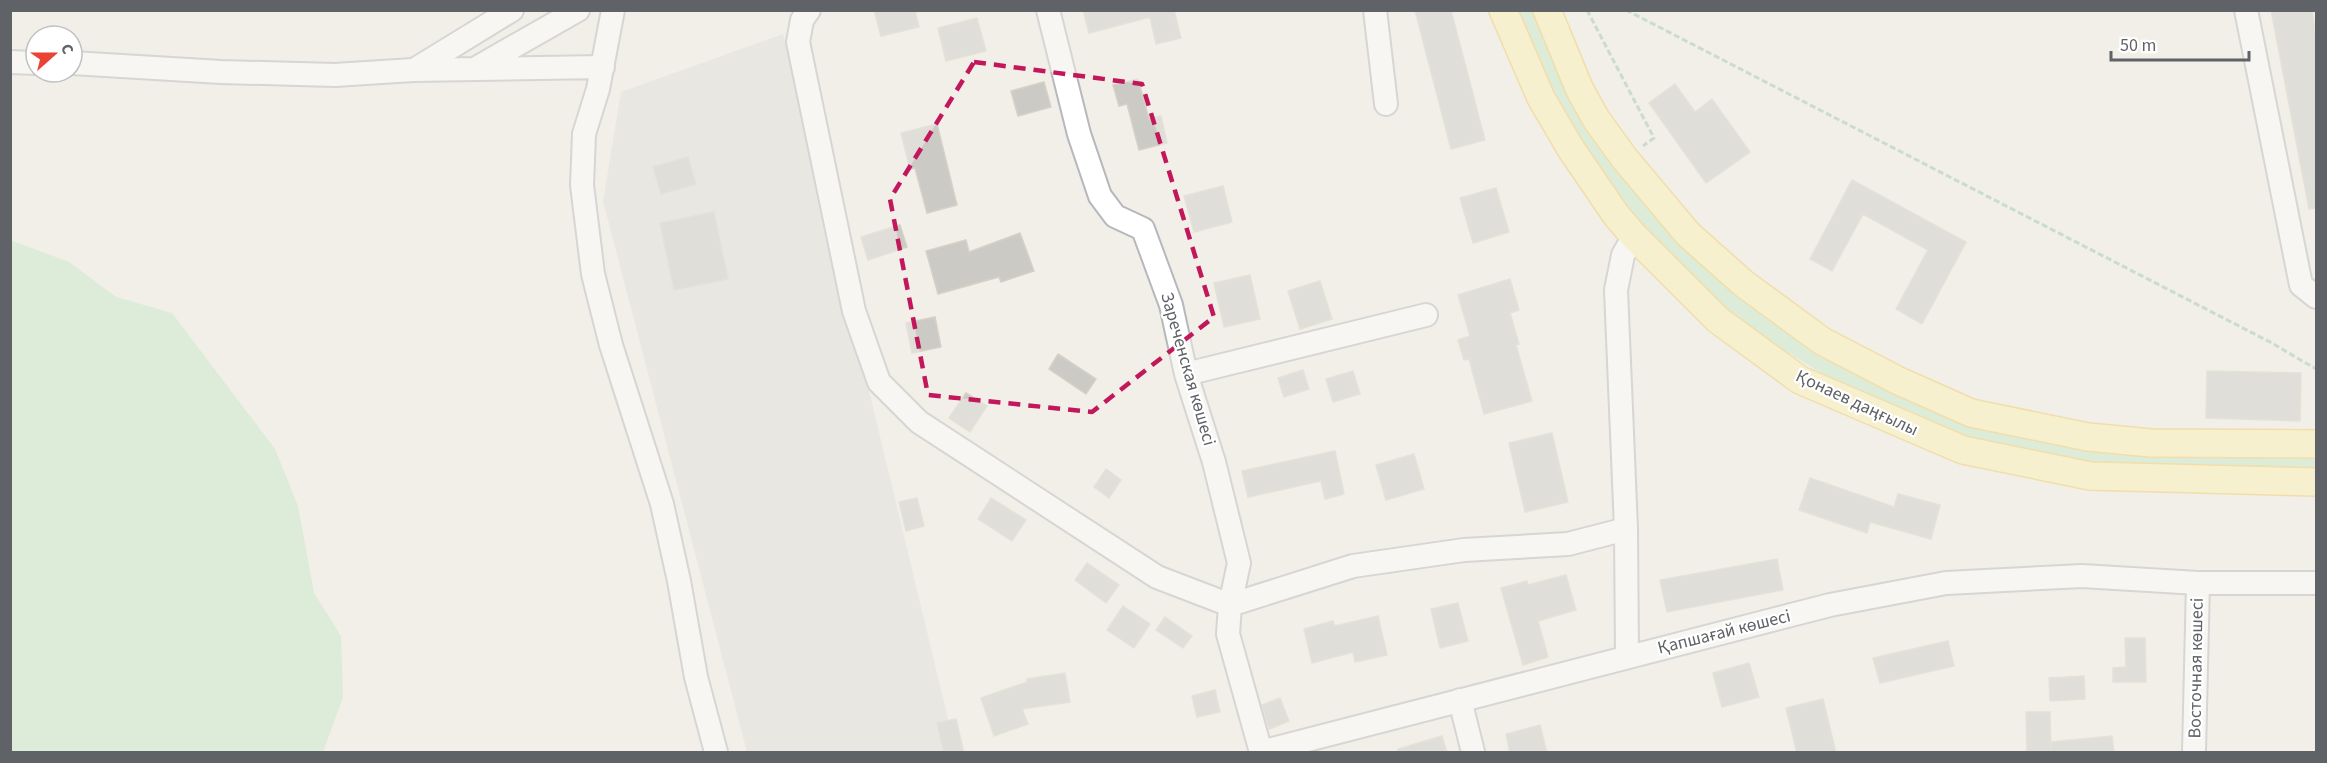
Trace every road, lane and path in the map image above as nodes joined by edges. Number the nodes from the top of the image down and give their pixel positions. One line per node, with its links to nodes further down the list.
1 (512, 10): 15 (street)
2 (578, 10): 14 (street)
3 (613, 10): 13 (street)
4 (809, 10): 28 (street)
5 (1048, 10): 22 (street, Зареченская көшесі)
6 (1375, 10): 16 (street)
7 (1503, 10): 18 (main road, Қонаев даңғылы)
8 (1547, 10): 17 (main road, Қонаев даңғылы)
9 (1587, 10): 17 (path)
10 (1626, 10): 21 (path)
11 (2246, 10): 19 (street)
12 (84, 64): 15 (street)
13 (603, 67): 14 (street); 32 (street)
14 (474, 69): 15 (street)
15 (413, 70)
16 (1386, 104)
17 (1624, 159): 23 (main road, Қонаев даңғылы)
18 (1634, 236): 24 (main road, Қонаев даңғылы); 25 (street)
19 (2316, 297)
20 (1426, 315): 22 (street)
21 (2316, 369)
22 (1186, 374): 28 (street, Зареченская көшесі)
23 (2316, 444)
24 (2316, 482)
25 (1626, 529): 28 (street); 29 (street)
26 (2198, 583): 27 (street, Қапшағай көшесі); 29 (street, Қапшағай көшесі); 34 (street, Восточная көшесі)
27 (2316, 583)
28 (1230, 605): 31 (street, Зареченская көшесі)
29 (1627, 656): 30 (street, Қапшағай көшесі)
30 (1460, 700): 31 (street, Қапшағай көшесі); 33 (street)
31 (1261, 752)
32 (716, 753)
33 (1473, 753)
34 (2194, 753)

